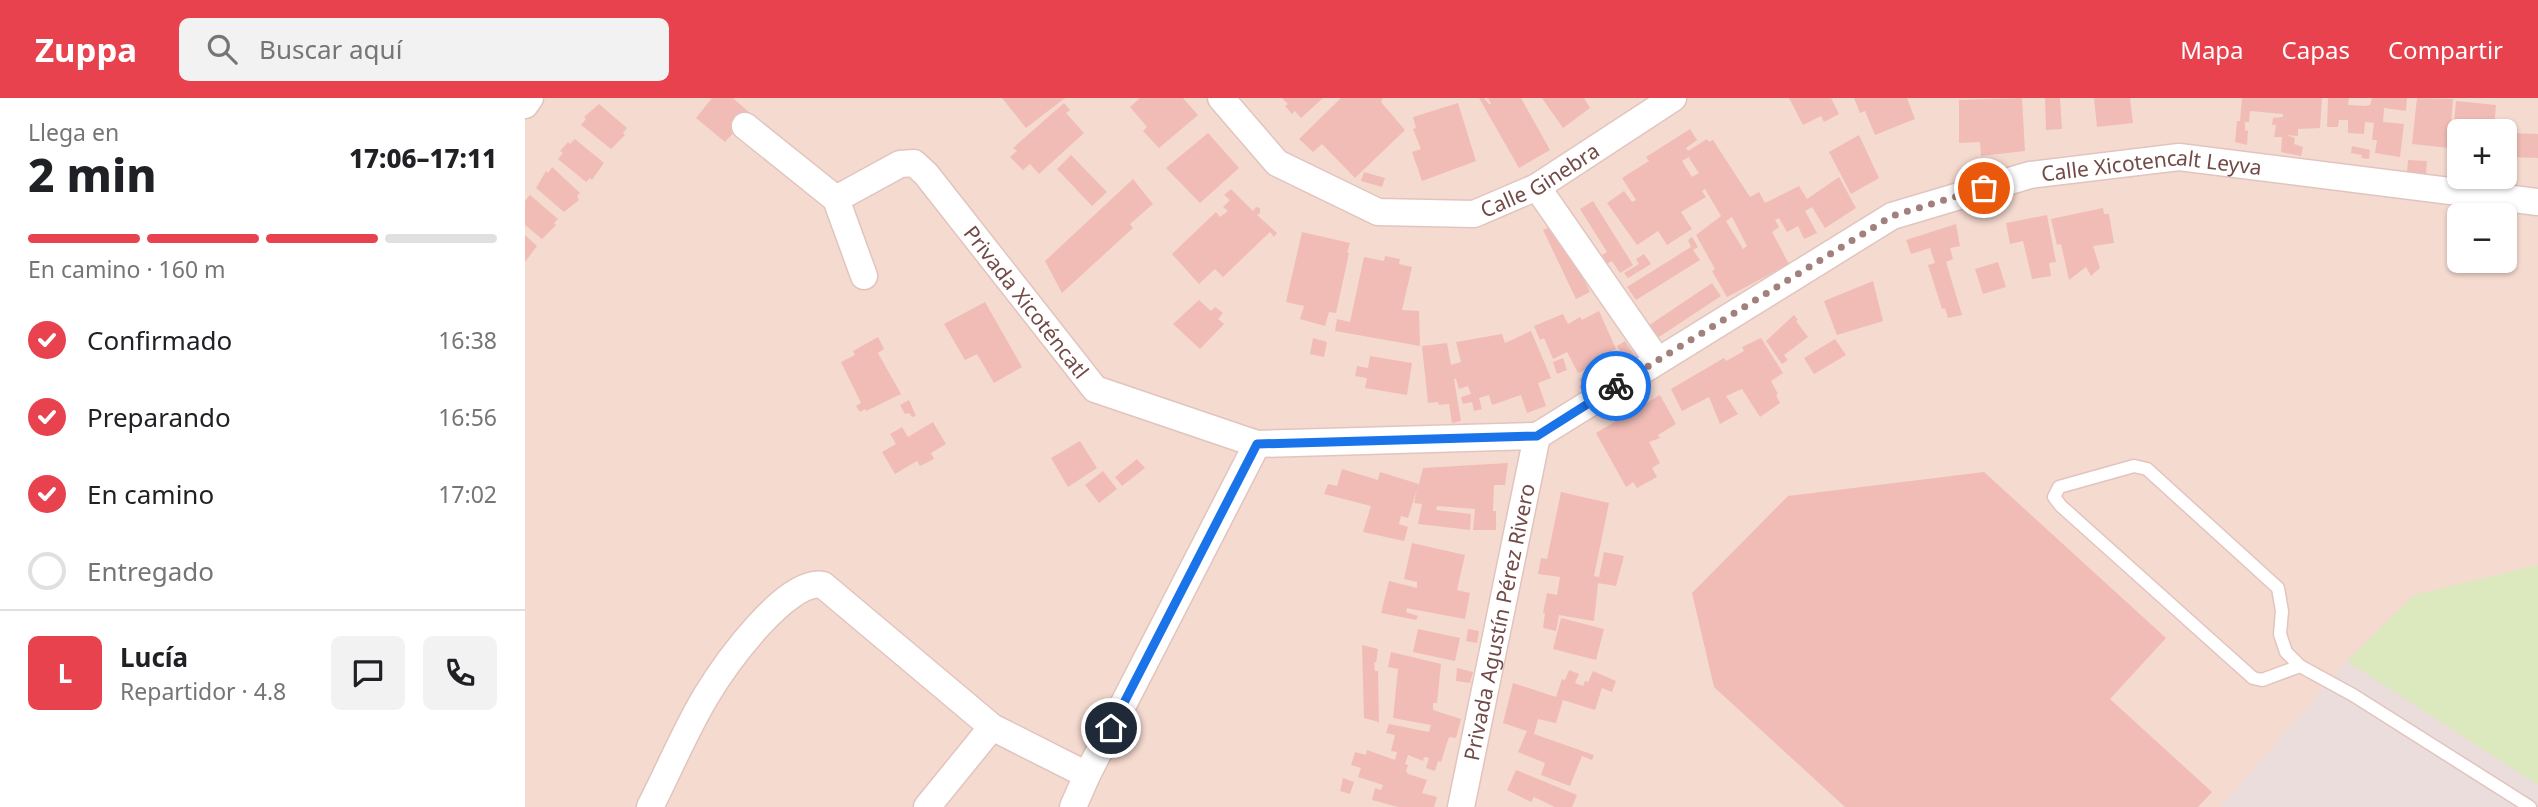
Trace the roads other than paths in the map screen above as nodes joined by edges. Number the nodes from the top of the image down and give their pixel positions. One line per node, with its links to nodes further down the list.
1 (530, 98): 4 (street)
2 (1221, 98): 6 (street, Calle Ginebra)
3 (1673, 98): 6 (street, Calle Ginebra)
4 (525, 104)
5 (745, 126): 7 (street)
6 (1537, 187): 10 (street)
7 (836, 199): 9 (street); 12 (street, Privada Xicoténcatl)
8 (2538, 202): 10 (street, Calle Xicotencalt Leyva)
9 (864, 276)
10 (1657, 360): 11 (street, Calle Xicotencalt Leyva)
11 (1537, 436): 12 (street, Privada Xicoténcatl); 19 (street, Privada Agustín Pérez Rivero)
12 (1257, 444): 15 (street)
13 (2300, 666): 13 (lane); 20 (lane)
14 (992, 727): 15 (street); 16 (street); 17 (street)
15 (1087, 775): 18 (street)
16 (650, 807)
17 (927, 807)
18 (1073, 807)
19 (1461, 807)
20 (2531, 807)

